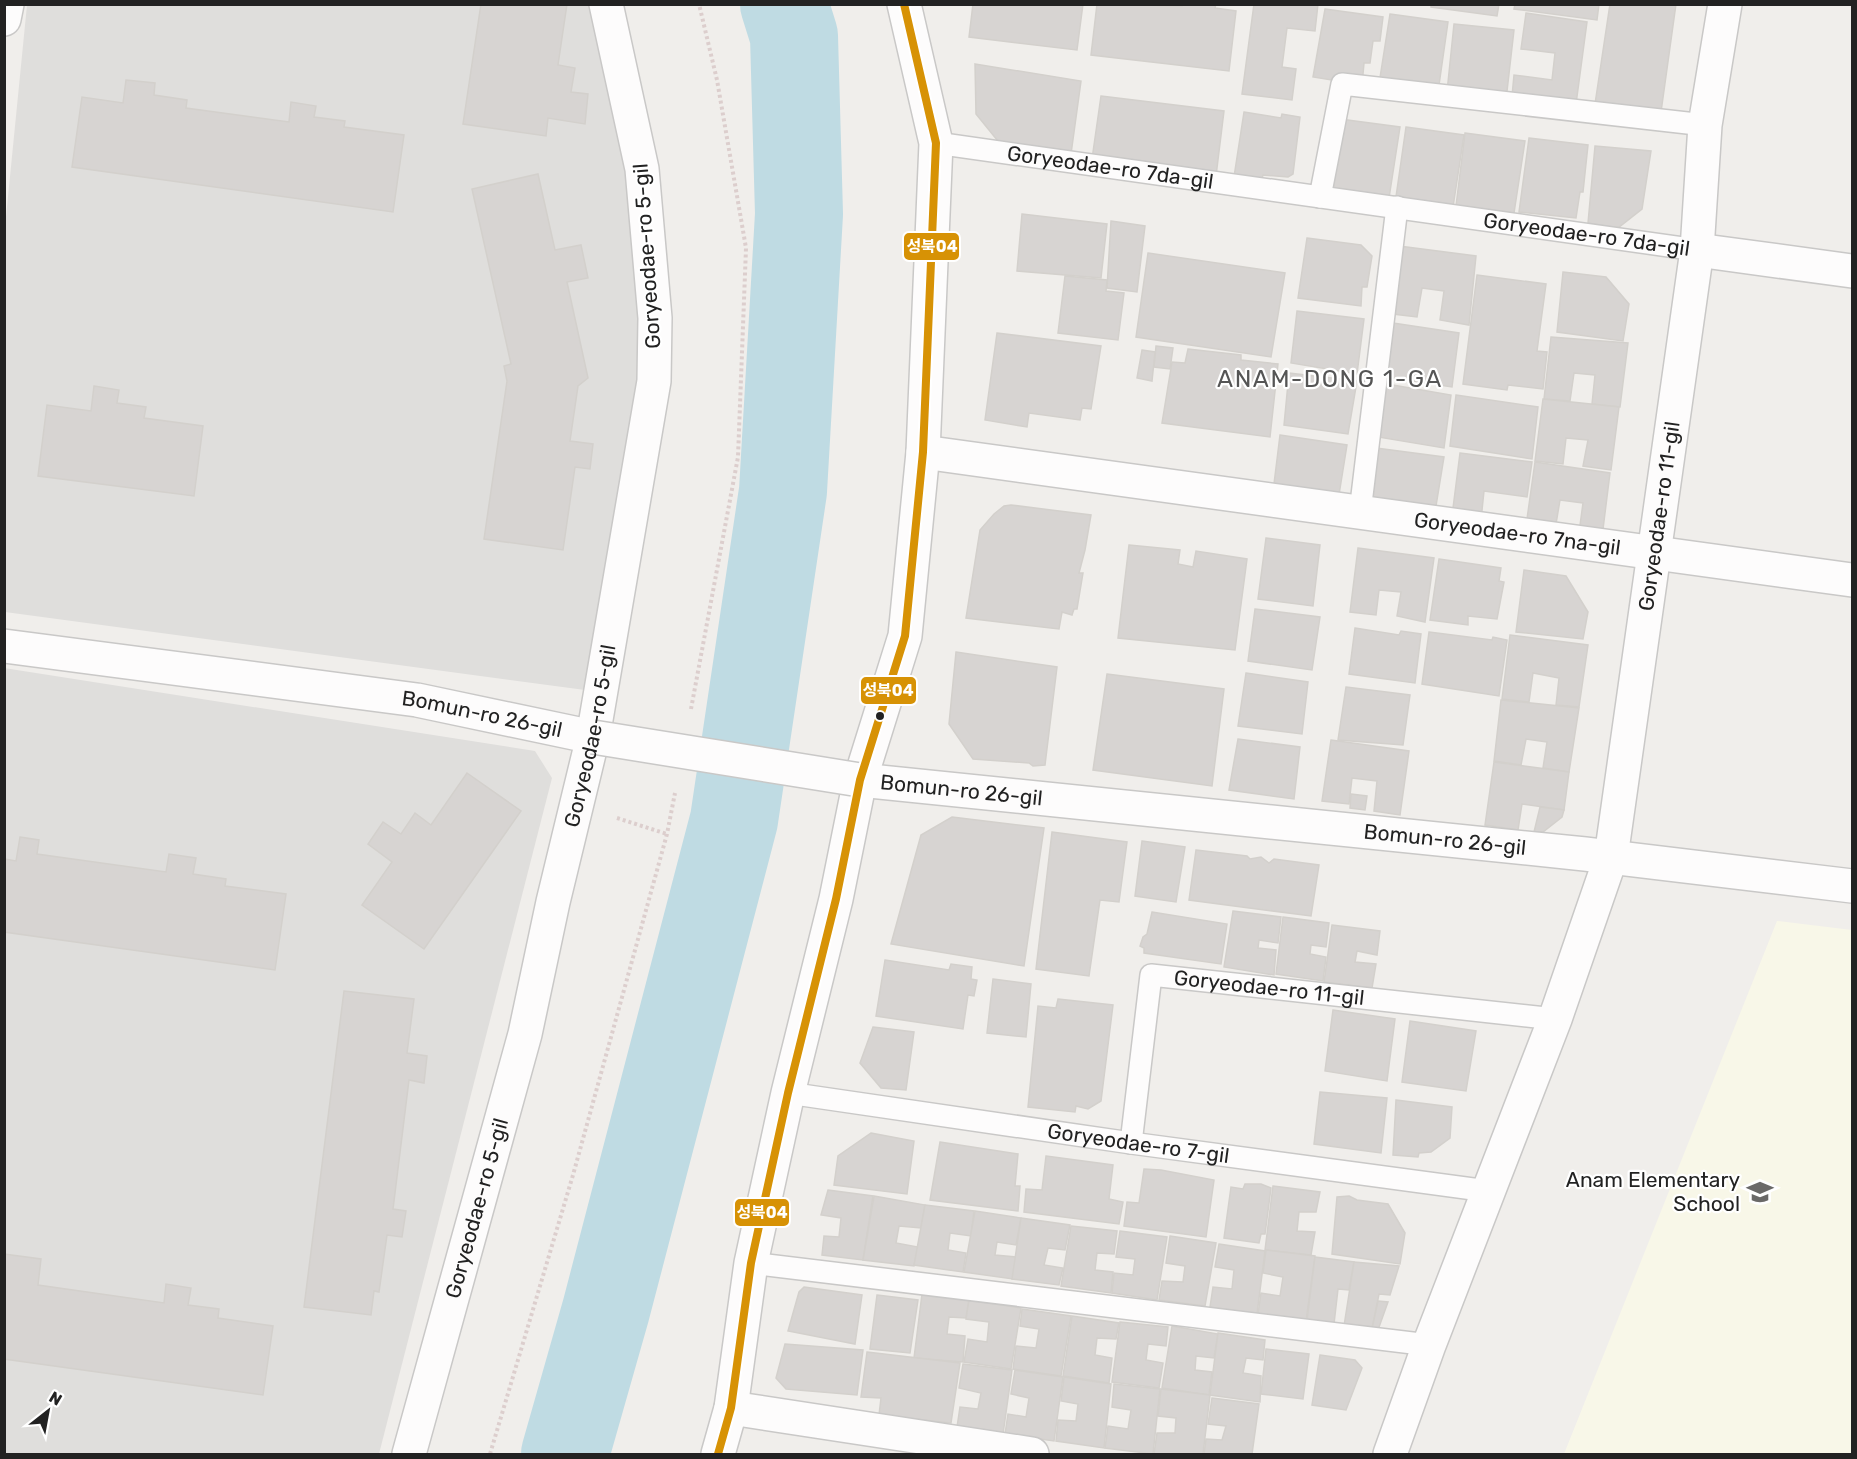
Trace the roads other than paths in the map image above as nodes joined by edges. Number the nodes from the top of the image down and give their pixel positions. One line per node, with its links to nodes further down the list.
1 (7, 4): 5 (street)
2 (606, 4): 17 (street, Goryeodae-ro 5-gil)
3 (904, 4): 7 (street)
4 (1725, 4): 6 (street, Goryeodae-ro 11-gil)
5 (4, 19)
6 (1705, 125): 8 (lane); 10 (street, Goryeodae-ro 11-gil)
7 (936, 142): 8 (lane, Goryeodae-ro 7da-gil); 12 (street)
8 (1320, 197): 9 (lane, Goryeodae-ro 7da-gil)
9 (1397, 207): 10 (lane, Goryeodae-ro 7da-gil); 13 (lane)
10 (1697, 250): 11 (street, Goryeodae-ro 7da-gil); 14 (street, Goryeodae-ro 11-gil)
11 (1852, 271)
12 (923, 452): 13 (street, Goryeodae-ro 7na-gil); 18 (street)
13 (1360, 512): 14 (street, Goryeodae-ro 7na-gil)
14 (1653, 552): 15 (street, Goryeodae-ro 7na-gil); 19 (street, Goryeodae-ro 11-gil)
15 (1852, 580)
16 (4, 646): 17 (street, Bomun-ro 26-gil)
17 (593, 737): 18 (street, Bomun-ro 26-gil, bridge); 28 (street, Goryeodae-ro 5-gil)
18 (860, 780): 19 (street, Bomun-ro 26-gil); 22 (street)
19 (1611, 857): 20 (street, Bomun-ro 26-gil); 21 (street, Goryeodae-ro 11-gil)
20 (1852, 886)
21 (1555, 1019): 23 (lane, Goryeodae-ro 11-gil); 24 (street, Goryeodae-ro 11-gil)
22 (788, 1093): 23 (lane, Goryeodae-ro 7-gil); 25 (street)
23 (1131, 1143): 24 (lane, Goryeodae-ro 7-gil)
24 (1488, 1191): 26 (street, Goryeodae-ro 11-gil)
25 (751, 1263): 26 (lane); 27 (street)
26 (1429, 1345): 31 (street, Goryeodae-ro 11-gil)
27 (731, 1408): 29 (street); 30 (street)
28 (409, 1455)
29 (718, 1455)
30 (1032, 1455)
31 (1390, 1455)

